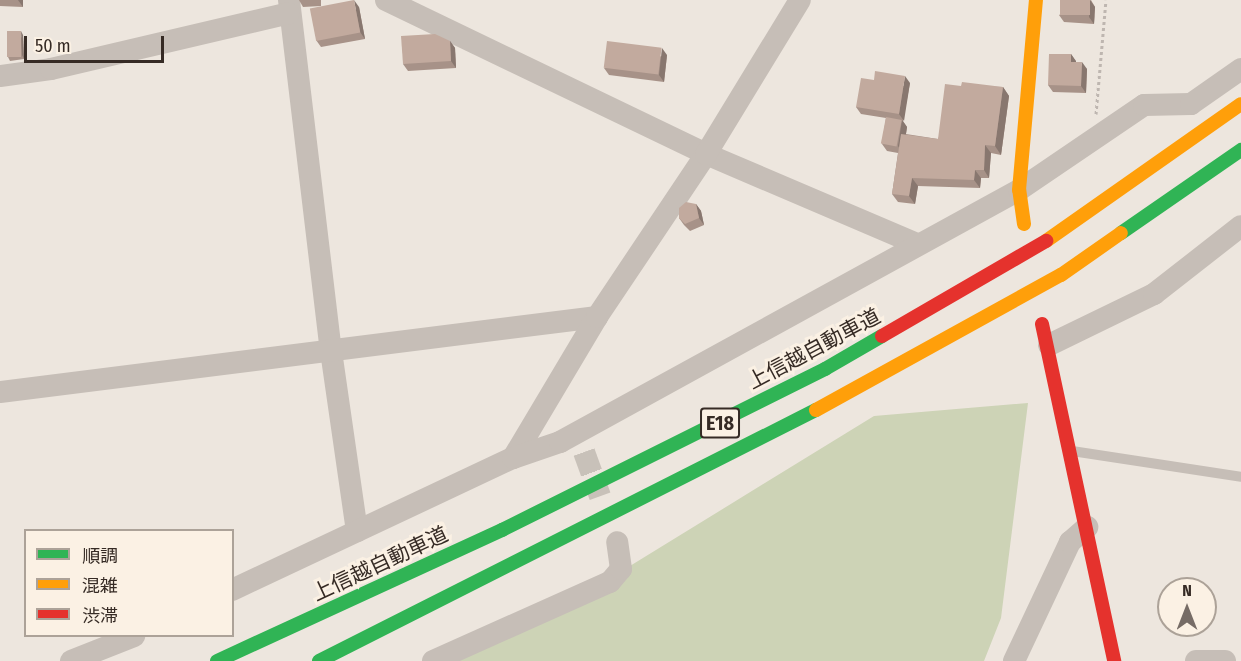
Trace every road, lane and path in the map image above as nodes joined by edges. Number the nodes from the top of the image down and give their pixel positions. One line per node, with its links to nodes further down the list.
1 (386, 0): 11 (street)
2 (800, 0): 11 (street)
3 (1036, 0): 12 (main road)
4 (1106, 0): 9 (path)
5 (289, 7): 7 (street); 18 (street)
6 (1241, 69): 9 (street)
7 (0, 76)
8 (1241, 104): 29 (main road, 上信越自動車道 / E18)
9 (1094, 137): 12 (street)
10 (1241, 150): 30 (main road, E18)
11 (706, 154): 15 (street); 16 (street)
12 (1019, 190): 13 (main road); 15 (street)
13 (1024, 224)
14 (1241, 226): 17 (street)
15 (917, 244): 21 (street)
16 (597, 317): 18 (street); 21 (street)
17 (1045, 334): 20 (main road)
18 (331, 351): 19 (street); 24 (street)
19 (0, 392)
20 (1071, 451): 22 (lane); 23 (main road)
21 (513, 458): 24 (street)
22 (1241, 477)
23 (1087, 527): 32 (street); 33 (main road)
24 (357, 531): 26 (street)
25 (617, 542): 31 (street)
26 (234, 589)
27 (131, 637): 28 (street)
28 (70, 661)
29 (218, 661)
30 (319, 661)
31 (433, 661)
32 (1014, 661)
33 (1114, 661)
34 (1196, 661): 35 (street)
35 (1225, 661)

